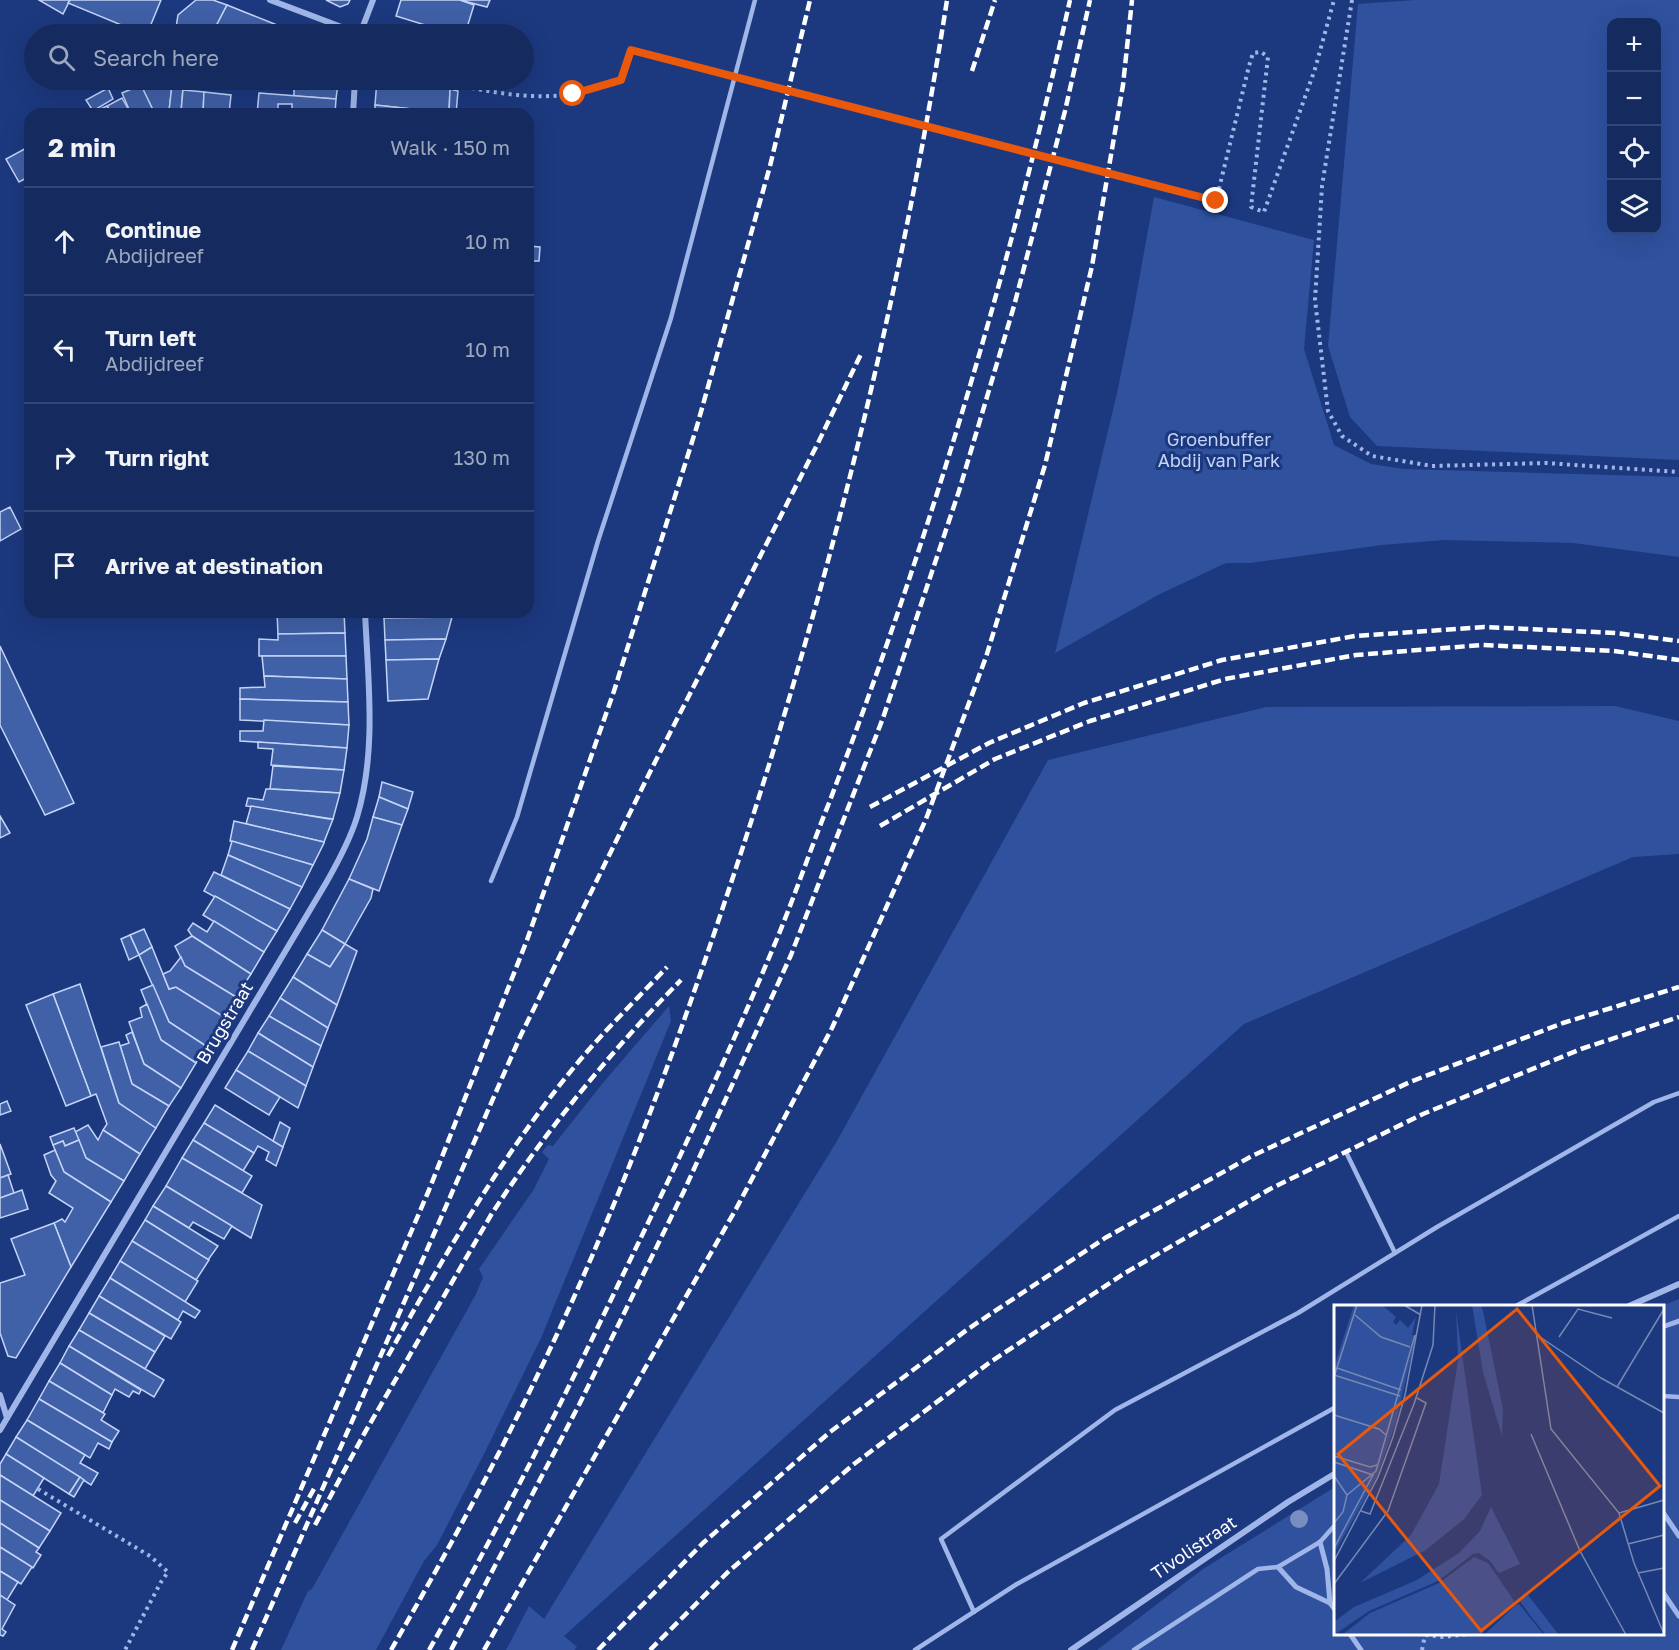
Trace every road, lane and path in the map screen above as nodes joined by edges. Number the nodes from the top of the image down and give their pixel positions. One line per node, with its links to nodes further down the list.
1 (270, 0): 6 (street)
2 (374, 0): 7 (street)
3 (755, 0): 13 (lane)
4 (1334, 0): 9 (path, bridge)
5 (1352, 0): 11 (path)
6 (334, 24)
7 (364, 24)
8 (354, 90): 10 (street)
9 (480, 90)
10 (353, 108)
11 (1679, 472)
12 (365, 618): 27 (street, Brugstraat)
13 (491, 881)
14 (1679, 1093): 17 (lane)
15 (1346, 1152): 17 (lane)
16 (1679, 1216): 19 (lane)
17 (1395, 1253): 39 (lane)
18 (1679, 1284): 20 (street)
19 (1518, 1305)
20 (1631, 1305)
21 (1679, 1321): 22 (street)
22 (1664, 1326)
23 (0, 1395): 27 (street)
24 (1664, 1396): 25 (lane)
25 (1679, 1397)
26 (1334, 1408): 39 (lane)
27 (7, 1418): 28 (street, Brugstraat)
28 (0, 1430)
29 (1334, 1474): 46 (street, Tivolistraat)
30 (38, 1489): 44 (path)
31 (1664, 1514): 33 (street)
32 (1334, 1525): 34 (lane)
33 (1679, 1536)
34 (1320, 1542): 35 (lane); 37 (street)
35 (1278, 1567): 37 (street); 47 (lane)
36 (1664, 1594): 40 (street)
37 (1330, 1603): 38 (street)
38 (1334, 1609)
39 (974, 1612): 45 (lane)
40 (1679, 1616)
41 (1351, 1635): 48 (street)
42 (1425, 1635): 43 (path); 49 (path)
43 (1460, 1635)
44 (124, 1650)
45 (915, 1650)
46 (1071, 1650)
47 (1134, 1650)
48 (1361, 1650)
49 (1422, 1650)

